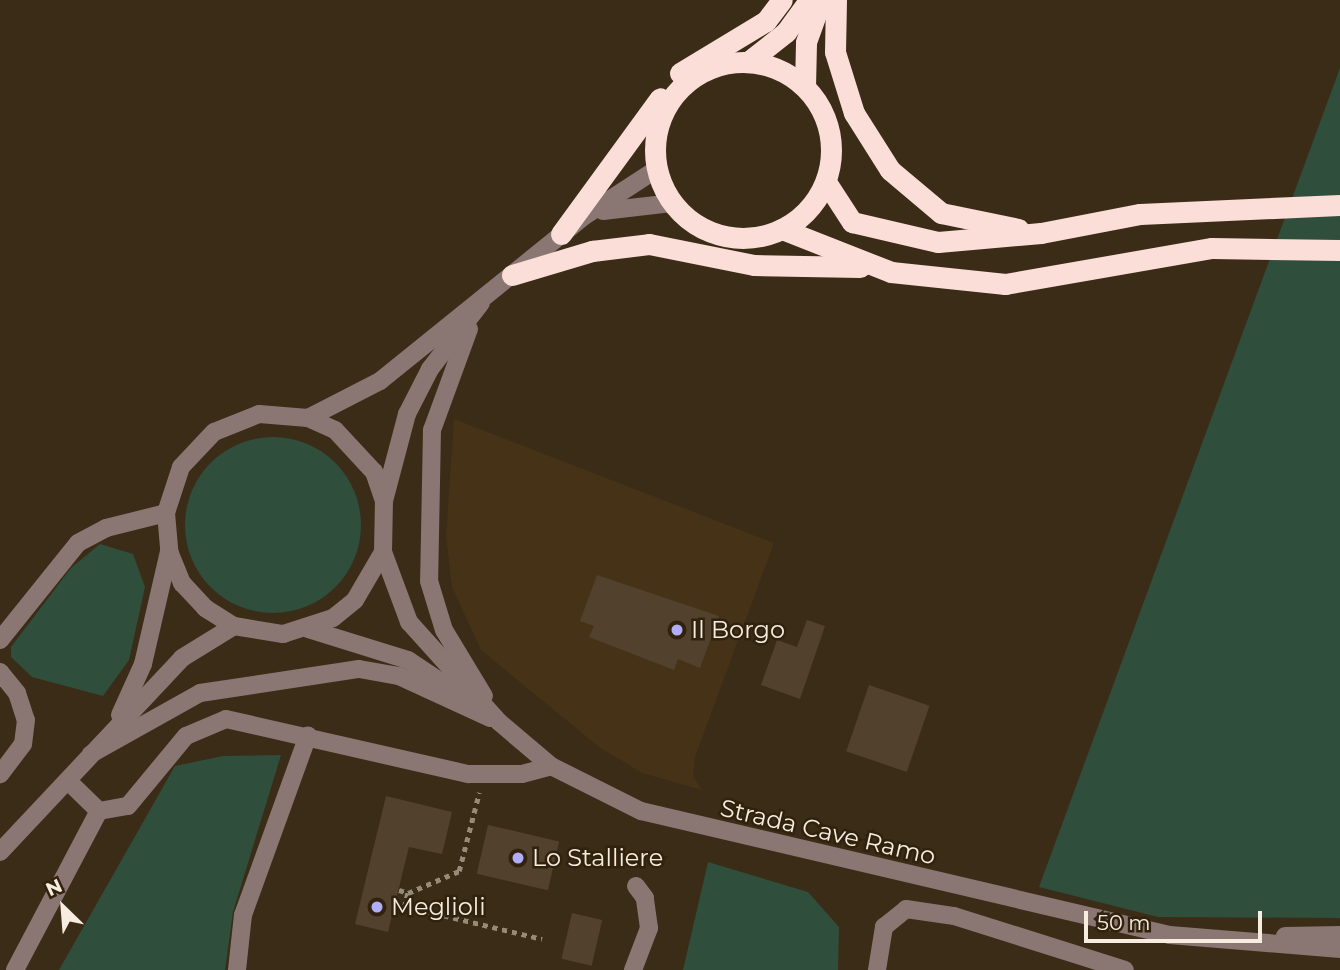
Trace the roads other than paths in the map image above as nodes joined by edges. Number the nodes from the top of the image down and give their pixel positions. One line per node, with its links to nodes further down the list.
1 (782, 0): 14 (highway)
2 (809, 0): 5 (highway)
3 (821, 0): 6 (highway)
4 (836, 0): 13 (highway)
5 (748, 62): 6 (highway); 7 (highway)
6 (805, 87): 8 (highway)
7 (657, 169): 9 (highway); 11 (street)
8 (826, 182): 12 (highway); 13 (highway)
9 (672, 203): 11 (street); 12 (highway)
10 (1340, 205): 13 (highway)
11 (583, 217): 14 (street)
12 (782, 229): 16 (highway)
13 (1041, 233)
14 (561, 234): 17 (street)
15 (1340, 250): 16 (highway)
16 (872, 267): 17 (highway)
17 (512, 275): 18 (street)
18 (481, 303): 19 (street); 20 (street); 28 (street)
19 (307, 418): 20 (street); 21 (street)
20 (384, 500): 23 (street)
21 (166, 513): 22 (street); 26 (street)
22 (169, 551): 24 (street); 29 (street)
23 (383, 552): 25 (street); 28 (street, Strada Cave Ramo)
24 (234, 626): 25 (street); 29 (street)
25 (308, 629): 28 (street, Strada Cave Ramo)
26 (0, 640)
27 (0, 672): 33 (street)
28 (499, 722): 31 (street); 32 (street, Strada Cave Ramo)
29 (115, 728): 31 (street)
30 (307, 735): 32 (street); 35 (street); 42 (street)
31 (92, 754): 34 (street)
32 (551, 766): 38 (street, Strada Cave Ramo)
33 (0, 774)
34 (68, 781): 35 (street); 36 (street)
35 (99, 811): 41 (street)
36 (0, 852)
37 (636, 886): 43 (street)
38 (1170, 935): 39 (street, Strada Cave Ramo); 40 (street, Strada Cave Ramo)
39 (1340, 935)
40 (1340, 949)
41 (15, 970)
42 (237, 970)
43 (633, 970)
44 (877, 970): 45 (street)
45 (1125, 970)

